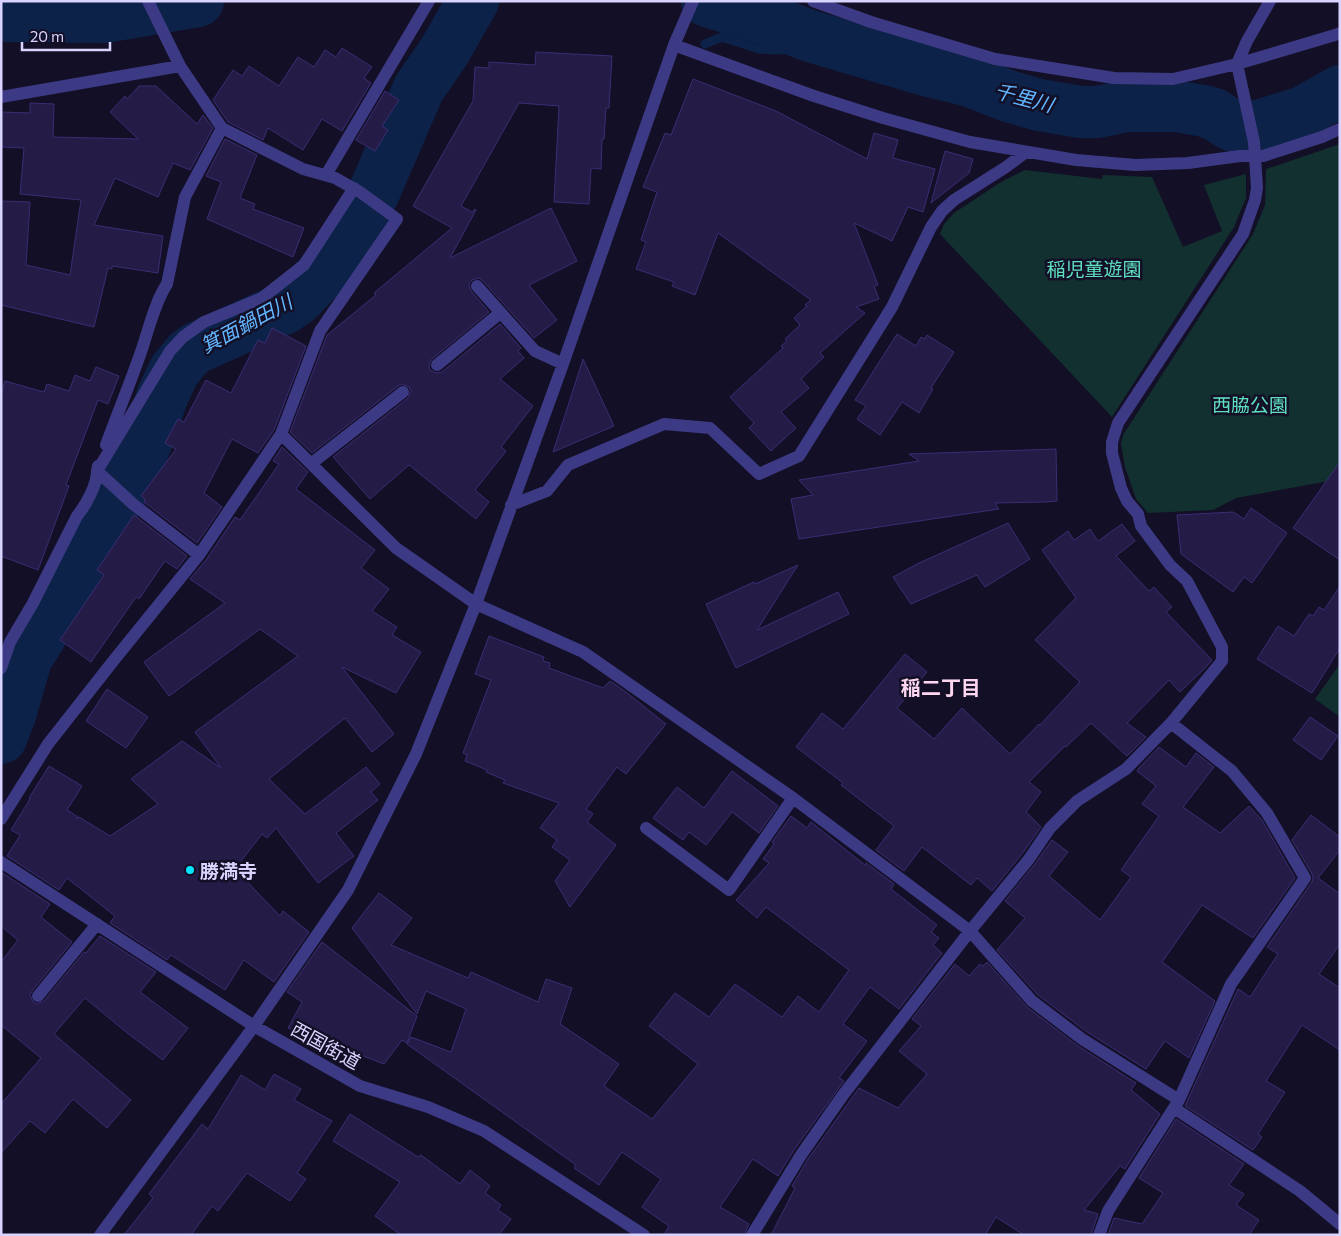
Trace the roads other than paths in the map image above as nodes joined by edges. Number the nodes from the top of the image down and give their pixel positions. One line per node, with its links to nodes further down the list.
1 (148, 1): 8 (street)
2 (429, 1): 15 (street)
3 (693, 1): 7 (street)
4 (813, 1): 9 (street)
5 (1270, 1): 9 (street)
6 (1340, 33): 9 (street)
7 (675, 42): 13 (street); 19 (street)
8 (180, 66): 10 (street); 11 (street)
9 (1238, 70): 14 (street)
10 (1, 97)
11 (222, 128): 15 (street); 24 (street)
12 (1340, 129): 14 (street)
13 (1026, 152): 14 (street); 25 (street)
14 (1255, 156): 29 (street)
15 (326, 175): 16 (street)
16 (357, 190): 22 (street); 24 (street)
17 (477, 286): 18 (street)
18 (500, 313): 19 (street); 20 (street)
19 (563, 364): 25 (street)
20 (437, 365)
21 (403, 392): 23 (street)
22 (281, 434): 23 (street); 26 (street)
23 (312, 463): 27 (street)
24 (96, 471): 26 (street); 28 (street)
25 (511, 505): 27 (street)
26 (199, 555): 31 (street)
27 (476, 604): 30 (street); 37 (street)
28 (1, 668)
29 (1171, 723): 35 (street); 38 (street)
30 (792, 798): 32 (street); 35 (street)
31 (1, 819)
32 (646, 828)
33 (1, 862): 34 (street, 西国街道)
34 (97, 924): 36 (street); 37 (street, 西国街道)
35 (970, 931): 38 (street); 42 (street)
36 (38, 996)
37 (254, 1026): 40 (street); 41 (street, 西国街道)
38 (1176, 1104): 39 (street); 43 (street)
39 (1340, 1224)
40 (100, 1235)
41 (644, 1235)
42 (752, 1235)
43 (1098, 1235)

